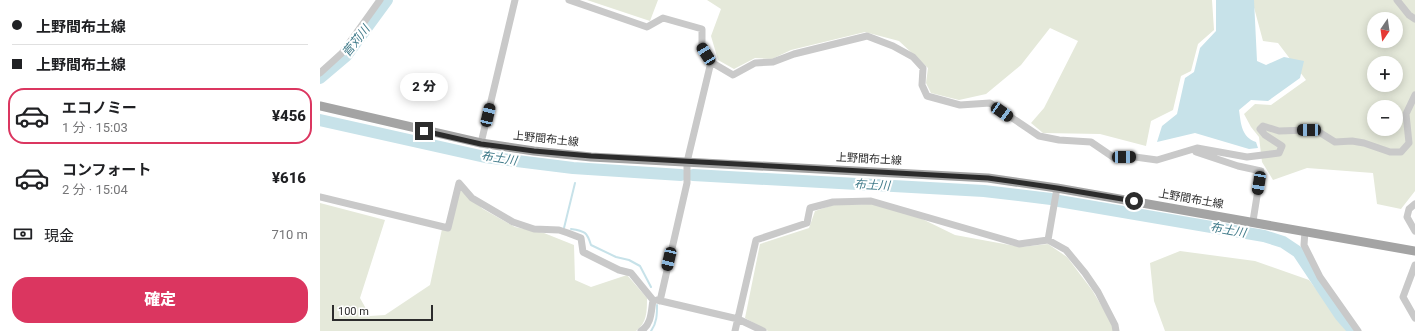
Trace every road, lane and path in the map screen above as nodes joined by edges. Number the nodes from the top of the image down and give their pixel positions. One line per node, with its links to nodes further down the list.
1 (380, 0): 7 (street)
2 (514, 0): 10 (street)
3 (569, 0): 6 (street)
4 (1397, 0): 5 (street)
5 (1415, 19)
6 (711, 62): 11 (street); 12 (street)
7 (320, 73)
8 (1415, 95): 11 (street)
9 (320, 106): 10 (main road, 上野間布土線)
10 (481, 144): 12 (main road, 上野間布土線)
11 (1186, 152): 16 (street)
12 (686, 162): 13 (main road, 上野間布土線); 22 (street)
13 (1057, 188): 16 (main road, 上野間布土線); 19 (street)
14 (320, 197): 22 (street)
15 (1415, 204): 18 (street)
16 (1253, 221): 17 (main road, 上野間布土線)
17 (1305, 231): 20 (main road, 上野間布土線); 29 (street)
18 (1415, 232)
19 (1048, 240): 24 (street); 28 (street)
20 (1415, 251)
21 (1415, 265): 23 (street)
22 (656, 300): 24 (street); 25 (street)
23 (1415, 318)
24 (738, 319): 26 (street); 27 (street)
25 (641, 331)
26 (735, 331)
27 (763, 331)
28 (1116, 331)
29 (1358, 331)

